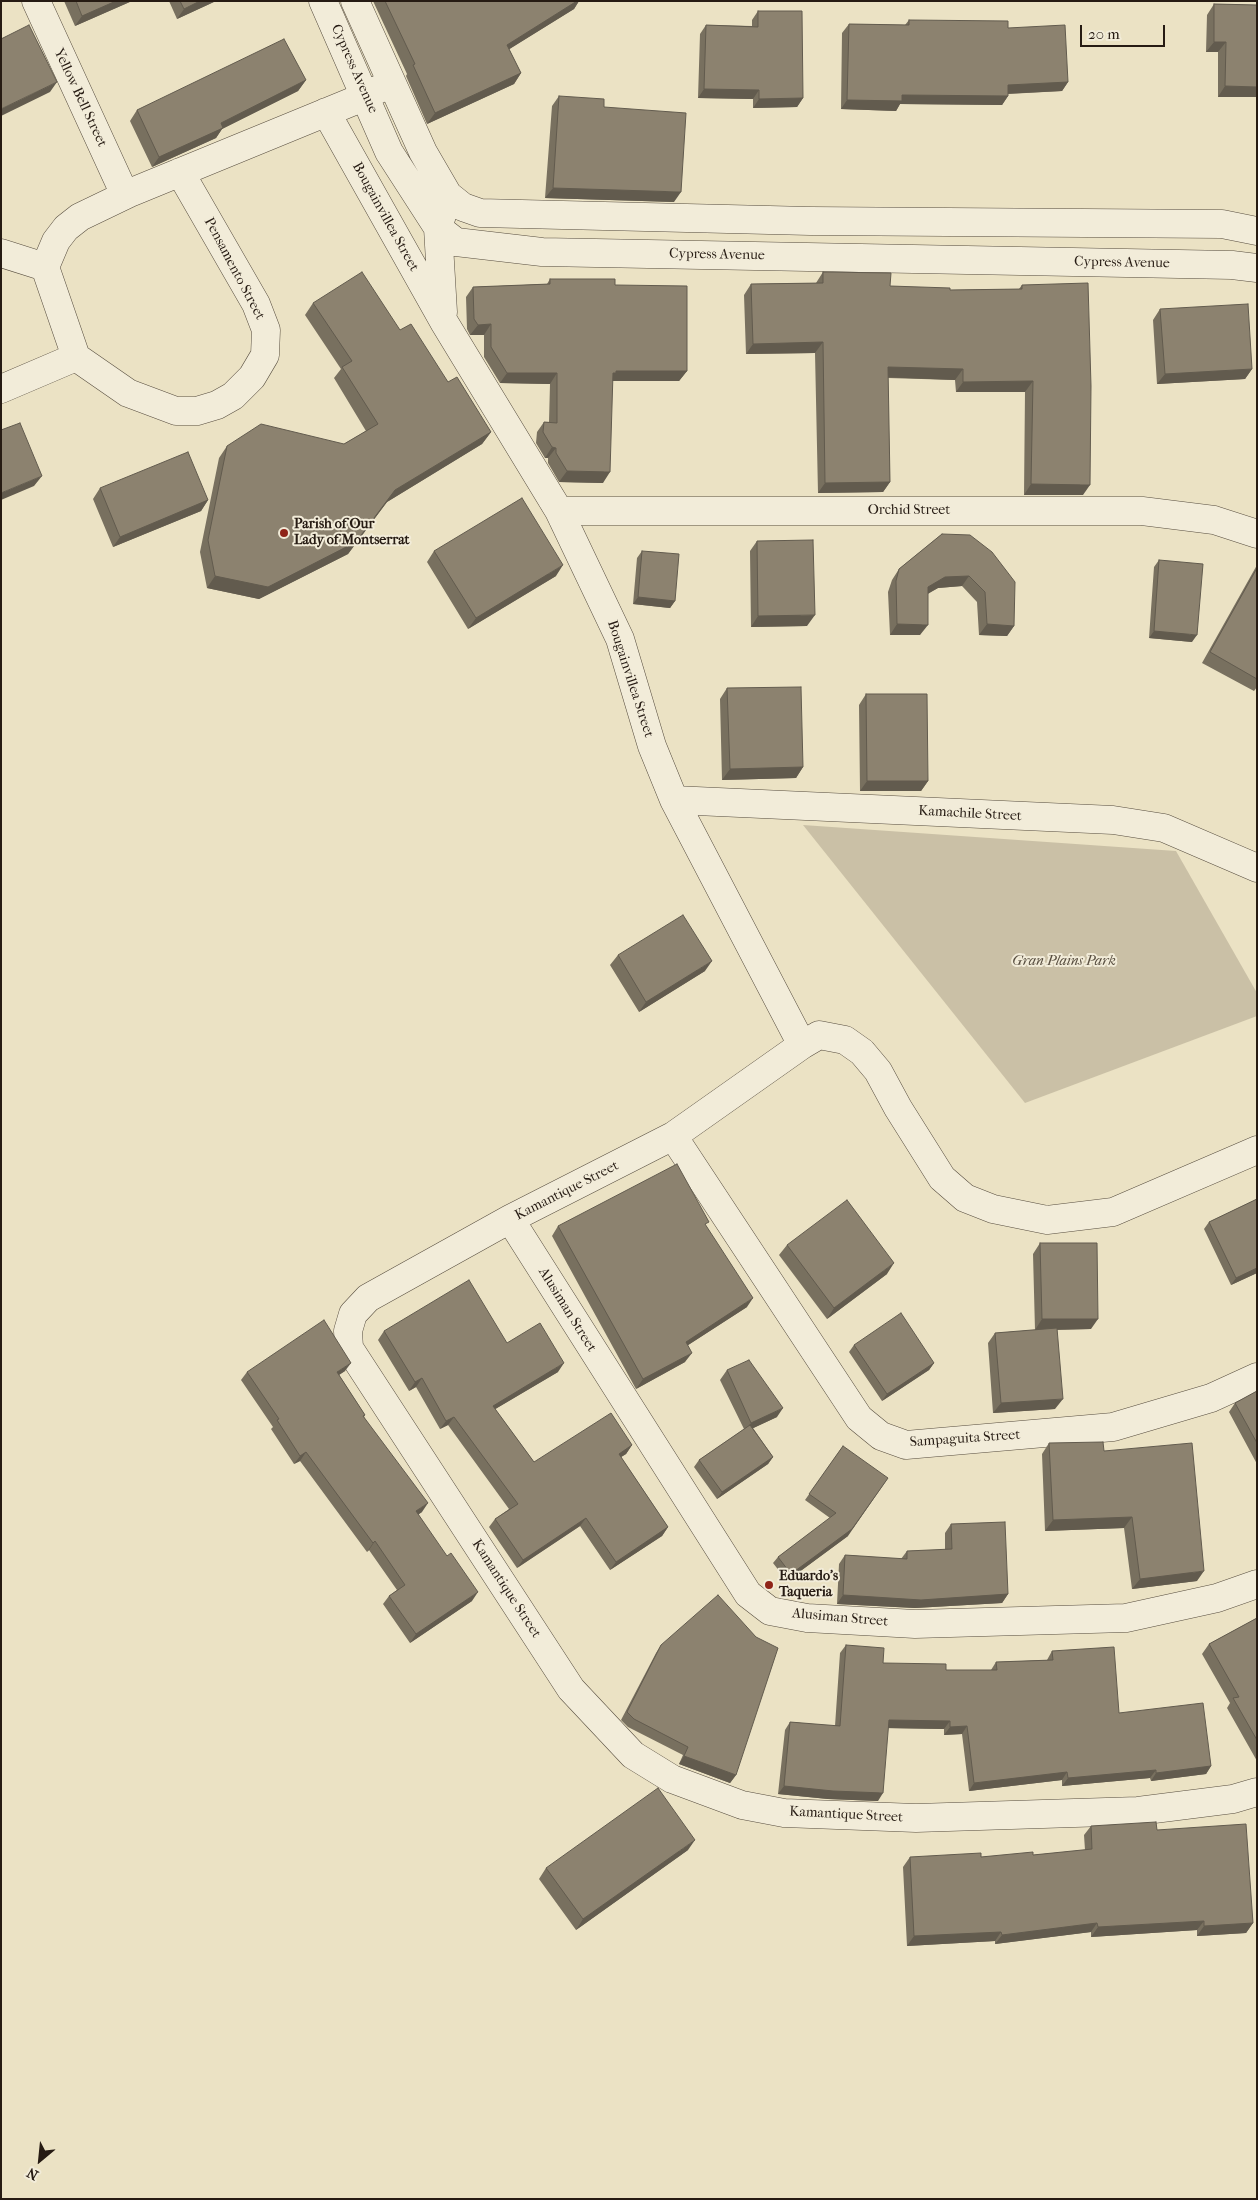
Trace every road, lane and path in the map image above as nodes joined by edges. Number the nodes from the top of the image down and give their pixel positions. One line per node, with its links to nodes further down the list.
1 (36, 1): 8 (street, Yellow Bell Street)
2 (355, 1): 4 (street, Cypress Avenue)
3 (331, 5): 5 (street, Cypress Avenue)
4 (391, 82): 5 (street); 9 (street, Cypress Avenue)
5 (366, 96): 6 (street); 11 (street, Cypress Avenue)
6 (326, 112): 7 (street); 17 (street, Bougainvillea Street)
7 (180, 172): 8 (street); 18 (street, Pensamento Street)
8 (125, 195): 15 (street)
9 (448, 195): 10 (street, Cypress Avenue); 11 (street)
10 (810, 221): 12 (street, Cypress Avenue); 14 (street)
11 (438, 228): 14 (street, Cypress Avenue); 17 (street, Bougainvillea Street)
12 (1257, 231)
13 (1, 253): 15 (street)
14 (811, 257): 16 (street, Cypress Avenue)
15 (44, 267): 18 (street)
16 (1257, 268)
17 (444, 322): 20 (street, Bougainvillea Street)
18 (76, 357): 19 (street)
19 (1, 389)
20 (559, 511): 21 (street, Orchid Street); 22 (street, Bougainvillea Street)
21 (1257, 534)
22 (674, 800): 23 (street, Kamachile Street); 24 (street, Bougainvillea Street)
23 (1257, 868)
24 (802, 1045): 25 (street, Kamantique Street); 26 (street, Kamantique Street)
25 (673, 1136): 27 (street, Kamantique Street); 28 (street, Sampaguita Street)
26 (1257, 1150)
27 (510, 1220): 29 (street, Alusiman Street); 30 (street, Kamantique Street)
28 (1257, 1377)
29 (1257, 1584)
30 (1257, 1792)

